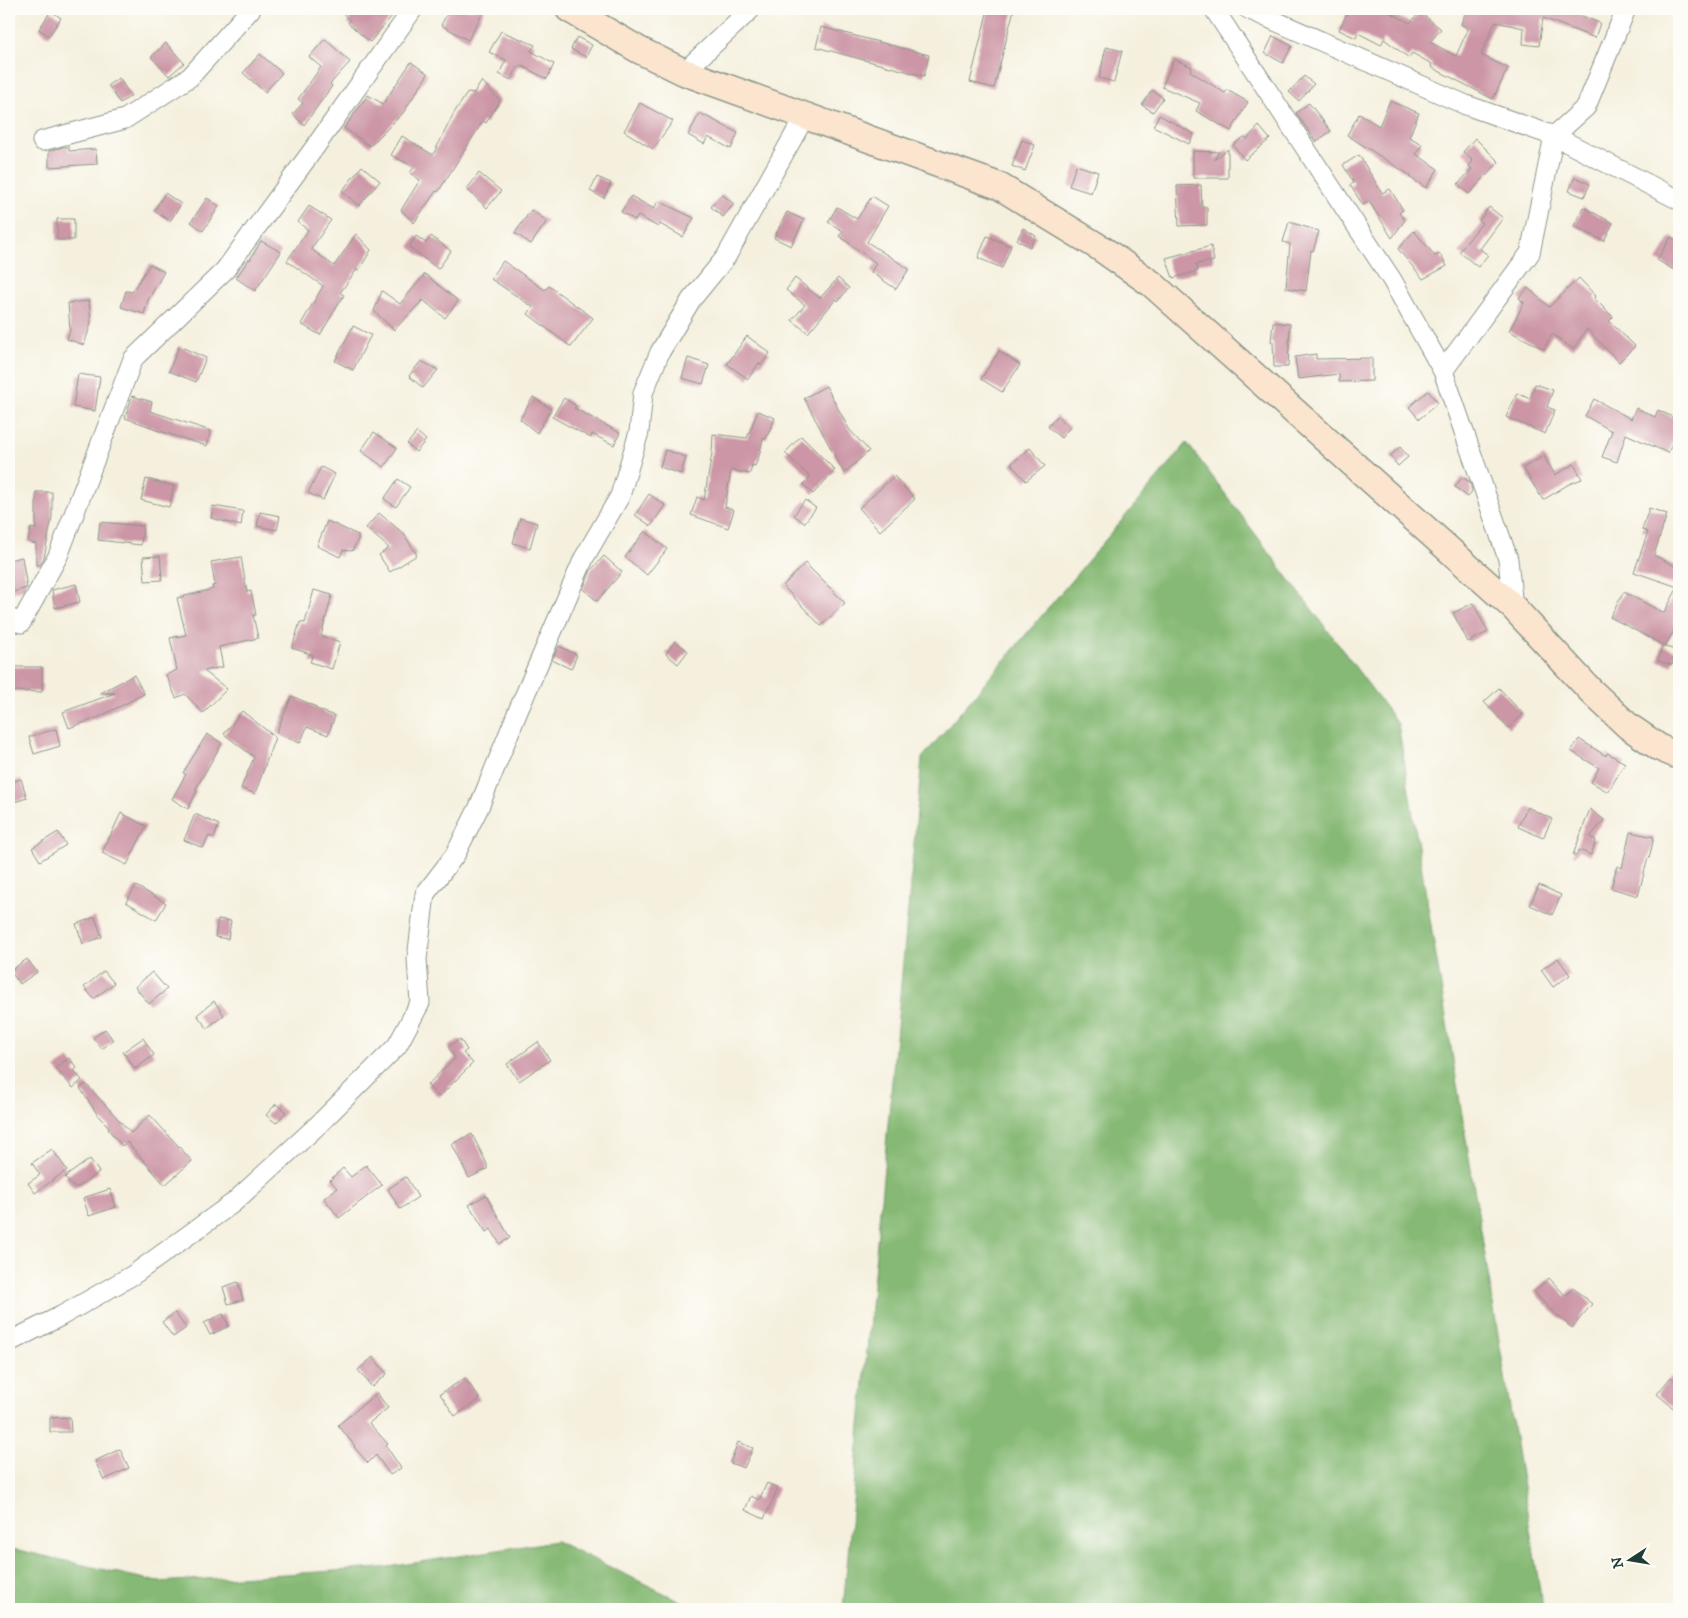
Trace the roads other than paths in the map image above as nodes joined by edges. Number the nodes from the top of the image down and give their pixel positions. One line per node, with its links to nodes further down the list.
1 (251, 9): 11 (street)
2 (413, 9): 15 (street)
3 (569, 9): 8 (street)
4 (751, 9): 8 (street)
5 (1214, 9): 13 (street)
6 (1248, 9): 10 (street)
7 (1626, 9): 10 (street)
8 (684, 72): 9 (street)
9 (806, 116): 14 (street); 17 (street)
10 (1554, 136): 12 (street); 13 (street)
11 (42, 141)
12 (1679, 200)
13 (1443, 371): 14 (street)
14 (1514, 606): 16 (street)
15 (9, 618)
16 (1679, 756)
17 (9, 1342)

